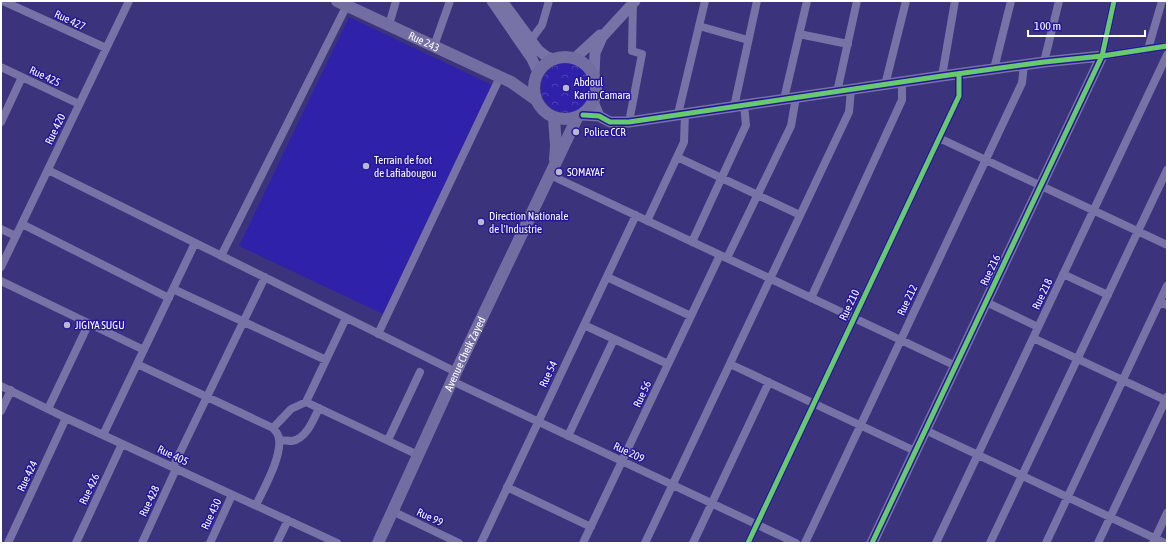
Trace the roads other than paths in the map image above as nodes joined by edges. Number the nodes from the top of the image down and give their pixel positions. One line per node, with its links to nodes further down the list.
1 (3, 1): 28 (street, Rue 427)
2 (129, 1): 28 (street, Rue 420)
3 (396, 1): 20 (street)
4 (450, 1): 26 (street)
5 (492, 1): 24 (street)
6 (502, 1): 24 (street)
7 (549, 1): 24 (street)
8 (704, 1): 21 (street)
9 (757, 1): 23 (street)
10 (807, 1): 22 (street)
11 (857, 1): 25 (street)
12 (906, 1): 45 (street)
13 (955, 1): 41 (street)
14 (1010, 1): 37 (street)
15 (1059, 1): 34 (street)
16 (1114, 1): 31 (street, Rue 216)
17 (1162, 1): 29 (street)
18 (344, 2): 20 (main road, Rue 243); 80 (street)
19 (631, 4): 32 (street); 40 (street); 59 (street)
20 (389, 25): 26 (main road, Rue 243)
21 (699, 26): 23 (street); 54 (street)
22 (799, 34): 25 (street); 50 (street)
23 (748, 40): 53 (street)
24 (528, 44): 33 (street); 38 (street)
25 (848, 44): 47 (street)
26 (434, 46): 43 (main road, Rue 243)
27 (1167, 46): 29 (street)
28 (106, 48): 52 (street, Rue 420)
29 (1148, 49): 31 (street)
30 (1167, 55): 69 (street, Rue 218)
31 (1102, 56): 34 (street); 67 (street, Rue 216)
32 (576, 58): 33 (main road); 40 (main road)
33 (555, 59): 38 (main road)
34 (1044, 62): 35 (street)
35 (1024, 65): 37 (street); 62 (street, Rue 212)
36 (1, 67): 42 (street, Rue 425)
37 (994, 69): 39 (street)
38 (537, 73): 43 (main road); 49 (main road)
39 (959, 74): 41 (street); 60 (street, Rue 210)
40 (594, 75): 51 (main road)
41 (942, 76): 44 (street)
42 (22, 77): 52 (street, Rue 425); 58 (street)
43 (505, 80): 49 (main road, Rue 243); 102 (street)
44 (902, 82): 45 (street); 92 (street)
45 (885, 85): 46 (street)
46 (851, 90): 47 (street); 71 (street)
47 (837, 92): 48 (street)
48 (796, 98): 50 (street); 68 (street, Rue 56)
49 (535, 99): 57 (main road)
50 (784, 99): 53 (street)
51 (593, 102): 55 (main road); 56 (street)
52 (79, 104): 63 (street, Rue 420)
53 (739, 106): 54 (street); 66 (street)
54 (682, 114): 59 (street); 61 (street)
55 (580, 116): 56 (street); 57 (main road); 64 (main road, Avenue Cheik Zayed)
56 (600, 116): 59 (street)
57 (554, 118): 64 (main road, Avenue Cheik Zayed)
58 (1, 122)
59 (629, 122)
60 (939, 138): 62 (street); 97 (street, Rue 210)
61 (677, 157): 66 (street); 72 (street)
62 (986, 160): 67 (street); 105 (street, Rue 212)
63 (48, 170): 73 (street, Rue 420); 78 (street, Rue 209)
64 (552, 170): 70 (street); 114 (main road, Avenue Cheik Zayed)
65 (1167, 170): 75 (street)
66 (721, 178): 68 (street); 77 (street)
67 (1041, 186): 69 (street); 93 (street, Rue 216)
68 (758, 195): 71 (street); 81 (street, Rue 56)
69 (1094, 210): 75 (street); 83 (street, Rue 218)
70 (636, 215): 72 (street); 85 (street, Rue 54)
71 (800, 215): 86 (street)
72 (647, 221): 77 (street)
73 (22, 224): 76 (street, Rue 420); 91 (street)
74 (1, 229): 76 (street)
75 (1138, 231): 79 (street); 90 (street)
76 (16, 236): 82 (street, Rue 420)
77 (692, 242): 81 (street)
78 (195, 243): 80 (street, Rue 209); 89 (street)
79 (1167, 245)
80 (222, 256): 84 (street, Rue 209)
81 (723, 257): 86 (street); 95 (street, Rue 56)
82 (1, 267)
83 (1063, 274): 90 (street); 101 (street, Rue 218)
84 (265, 277): 96 (street, Rue 209); 98 (street, Rue 428)
85 (606, 277): 95 (street); 100 (street, Rue 54)
86 (770, 278): 92 (street); 111 (street)
87 (1, 281): 99 (street)
88 (1167, 286): 94 (street)
89 (173, 289): 91 (street); 98 (street)
90 (1108, 295): 107 (street)
91 (169, 298): 106 (street)
92 (811, 298): 97 (street)
93 (986, 302): 101 (street); 112 (street, Rue 216)
94 (1163, 303): 115 (street)
95 (691, 316): 110 (street, Rue 56)
96 (346, 318): 102 (street, Rue 209); 108 (street)
97 (854, 318): 105 (street); 122 (street, Rue 210)
98 (244, 321): 108 (street); 119 (street, Rue 428)
99 (89, 323): 106 (street); 124 (street)
100 (584, 325): 104 (street); 127 (street, Rue 54)
101 (1038, 327): 103 (street, Rue 218)
102 (378, 334): 114 (street, Rue 209)
103 (1033, 338): 107 (street); 138 (street, Rue 218)
104 (614, 339): 110 (street); 132 (street)
105 (901, 340): 112 (street); 128 (street, Rue 212)
106 (144, 350): 109 (street)
107 (1078, 359): 115 (street); 141 (street)
108 (326, 360): 121 (street)
109 (137, 364): 119 (street); 131 (street)
110 (668, 364): 139 (street, Rue 56)
111 (730, 364): 116 (street); 142 (street)
112 (956, 366): 130 (street, Rue 216)
113 (420, 372): 134 (street)
114 (454, 377): 127 (street, Rue 209); 137 (main road, Avenue Cheik Zayed)
115 (1123, 380): 120 (street); 145 (street)
116 (769, 382): 122 (street); 146 (street)
117 (1, 386): 118 (street, Rue 405)
118 (11, 390): 124 (street, Rue 405); 125 (street)
119 (207, 397): 129 (street); 140 (street, Rue 428)
120 (1166, 399): 150 (street)
121 (306, 402): 123 (street); 129 (street)
122 (814, 403): 128 (street); 152 (street, Rue 210)
123 (319, 408): 133 (street); 134 (street)
124 (48, 409): 126 (street, Rue 405)
125 (1, 411)
126 (66, 418): 131 (street, Rue 405); 156 (street, Rue 424)
127 (538, 422): 132 (street, Rue 209); 143 (street, Rue 54)
128 (860, 425): 136 (street); 170 (street, Rue 212)
129 (273, 428): 133 (street)
130 (925, 430): 136 (street, Rue 216); 138 (street)
131 (103, 435): 135 (street, Rue 405)
132 (568, 436): 139 (street, Rue 209)
133 (279, 440): 147 (street)
134 (388, 440): 137 (street)
135 (122, 444): 140 (street, Rue 405); 157 (street, Rue 426)
136 (915, 451): 171 (street, Rue 216)
137 (418, 455): 148 (main road, Avenue Cheik Zayed)
138 (978, 455): 141 (street); 172 (street, Rue 218)
139 (622, 461): 142 (street, Rue 209); 153 (street, Rue 56)
140 (175, 468): 144 (street, Rue 405); 158 (street, Rue 428)
141 (1022, 476): 145 (street); 155 (street)
142 (673, 485): 146 (street, Rue 209); 166 (street)
143 (507, 487): 153 (street); 164 (street, Rue 54)
144 (232, 495): 147 (street, Rue 405); 159 (street, Rue 430)
145 (1067, 497): 150 (street); 173 (street)
146 (711, 503): 152 (street, Rue 209); 167 (street)
147 (256, 505): 151 (street, Rue 405)
148 (392, 511): 162 (main road, Avenue Cheik Zayed); 163 (street, Rue 99)
149 (1167, 514): 154 (street)
150 (1110, 517): 154 (street); 174 (street)
151 (288, 520): 160 (street); 161 (street, Rue 405)
152 (756, 524): 168 (street, Rue 210); 169 (street, Rue 209)
153 (591, 527): 165 (street, Rue 56)
154 (1154, 541): 175 (street)
155 (993, 542)
156 (8, 543)
157 (76, 543)
158 (142, 543)
159 (210, 543)
160 (277, 543)
161 (337, 543)
162 (378, 543)
163 (459, 543)
164 (480, 543)
165 (583, 543)
166 (645, 543)
167 (693, 543)
168 (748, 543)
169 (796, 543)
170 (804, 543)
171 (872, 543)
172 (936, 543)
173 (1046, 543)
174 (1098, 543)
175 (1165, 543)

